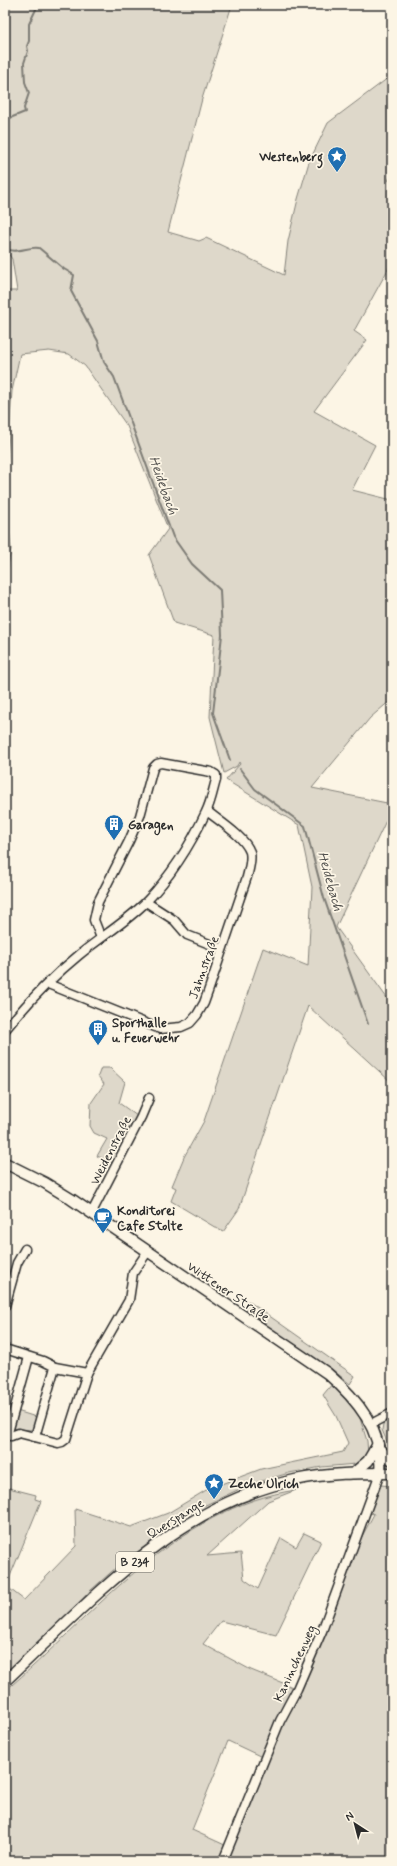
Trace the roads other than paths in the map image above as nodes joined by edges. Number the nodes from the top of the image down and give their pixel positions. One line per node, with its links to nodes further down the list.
1 (207, 811): 2 (street); 3 (street); 4 (street, Jahnstraße)
2 (146, 902): 3 (street); 4 (street)
3 (101, 938): 5 (street)
4 (222, 949): 5 (street, Jahnstraße)
5 (48, 984): 6 (street)
6 (5, 1030)
7 (149, 1098): 9 (street, Weidenstraße)
8 (5, 1163): 9 (main road, Wittener Straße)
9 (92, 1212): 11 (main road, Wittener Straße)
10 (25, 1249): 12 (street)
11 (148, 1251): 16 (street); 18 (main road, Wittener Straße)
12 (5, 1306)
13 (5, 1349): 14 (street)
14 (29, 1357): 15 (street); 19 (street)
15 (55, 1367): 16 (street); 20 (street)
16 (87, 1373): 20 (street)
17 (392, 1412): 18 (street)
18 (371, 1424): 21 (main road, Wittener Straße)
19 (6, 1435): 20 (street)
20 (35, 1437)
21 (379, 1447): 22 (main road); 23 (main road); 24 (main road, Wittener Straße)
22 (392, 1460)
23 (354, 1473): 24 (main road, Querspange / B 234); 26 (main road, Querspange / B 234)
24 (380, 1473): 25 (main road, B 234); 27 (street, Kaninchenweg)
25 (392, 1473)
26 (5, 1681)
27 (223, 1861)

